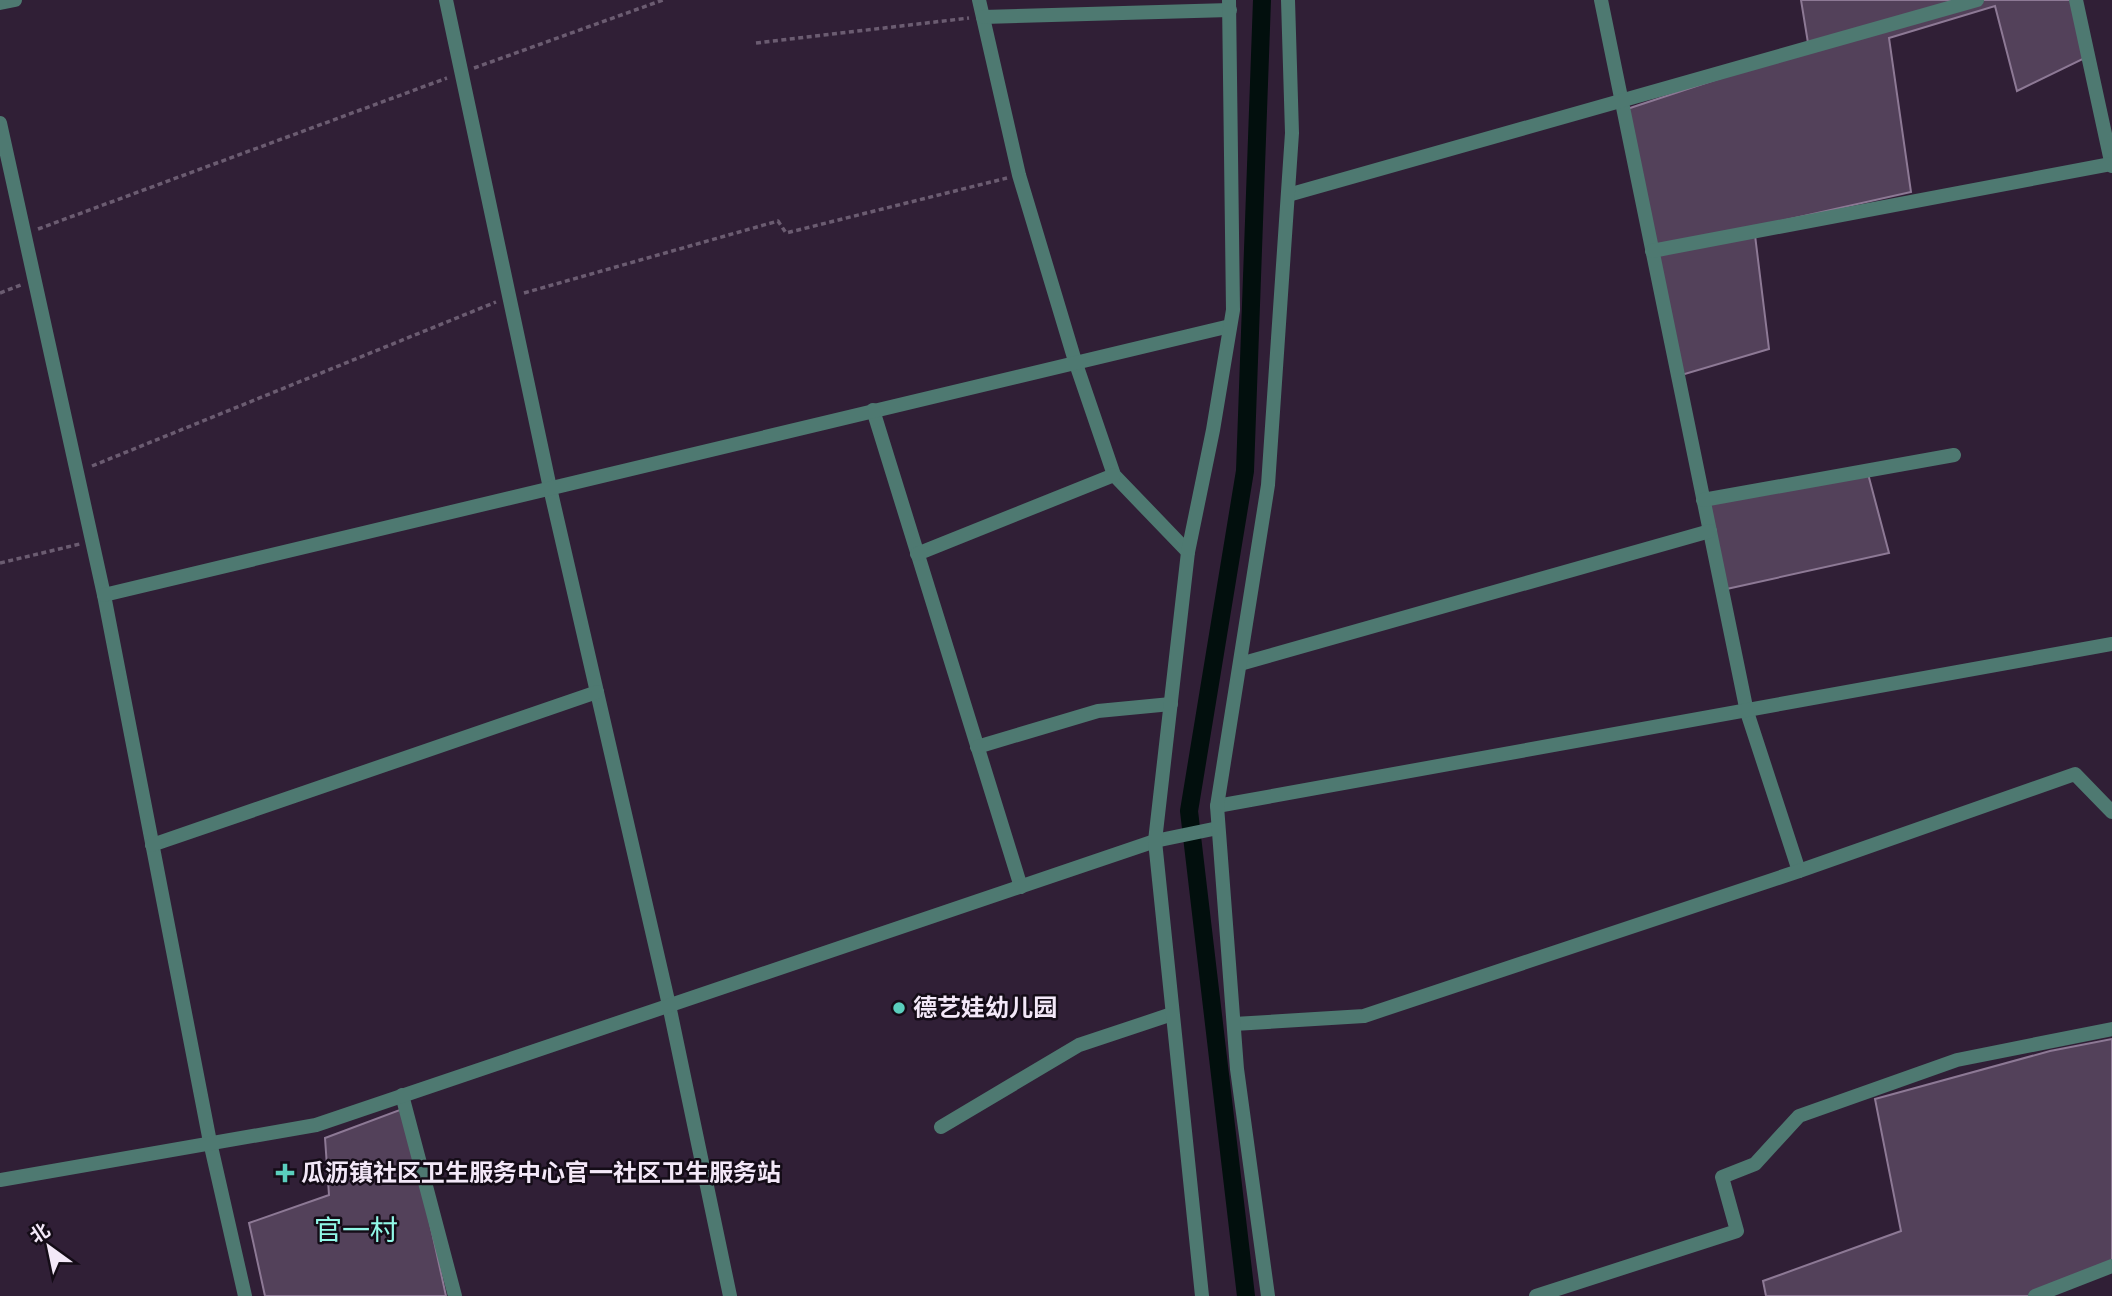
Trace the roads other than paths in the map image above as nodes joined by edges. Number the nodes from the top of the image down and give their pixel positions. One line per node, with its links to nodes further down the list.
1 (15, 0): 8 (street)
2 (446, 0): 22 (street)
3 (979, 0): 10 (street)
4 (1288, 0): 15 (street)
5 (1601, 0): 11 (street)
6 (1977, 0): 11 (street)
7 (2076, 0): 14 (street)
8 (0, 4)
9 (1229, 5): 10 (street); 17 (street)
10 (983, 17): 18 (street)
11 (1622, 101): 15 (street); 16 (street)
12 (0, 123): 13 (street)
13 (2, 140): 27 (street)
14 (2112, 165): 16 (street)
15 (1288, 195): 29 (street)
16 (1653, 251): 23 (street)
17 (1230, 326): 18 (street); 25 (street)
18 (1075, 361): 19 (street); 21 (street)
19 (873, 410): 22 (street); 26 (street)
20 (1954, 455): 23 (street)
21 (1114, 475): 25 (street); 26 (street)
22 (550, 488): 27 (street); 30 (street)
23 (1703, 500): 24 (street)
24 (1710, 531): 29 (street); 32 (street)
25 (1188, 552): 31 (street)
26 (917, 554): 33 (street)
27 (104, 596): 38 (street)
28 (2112, 644): 32 (street)
29 (1240, 664): 34 (street)
30 (597, 692): 38 (street); 41 (street)
31 (1171, 704): 33 (street); 37 (street)
32 (1746, 712): 34 (street); 39 (street)
33 (977, 747): 40 (street)
34 (1217, 806): 36 (street)
35 (2112, 812): 39 (street)
36 (1218, 828): 37 (street); 43 (street)
37 (1155, 841): 40 (street); 42 (street)
38 (152, 845): 47 (street)
39 (1799, 871): 43 (street)
40 (1021, 887): 41 (street)
41 (669, 1005): 45 (street); 52 (street)
42 (1172, 1014): 46 (street); 53 (street)
43 (1234, 1024): 54 (street)
44 (2112, 1029): 55 (street)
45 (402, 1095): 47 (street); 51 (street)
46 (941, 1127)
47 (210, 1142): 48 (street); 50 (street)
48 (0, 1180)
49 (2112, 1266): 56 (street)
50 (245, 1296)
51 (455, 1296)
52 (730, 1296)
53 (1202, 1296)
54 (1268, 1296)
55 (1536, 1296)
56 (2035, 1296)

